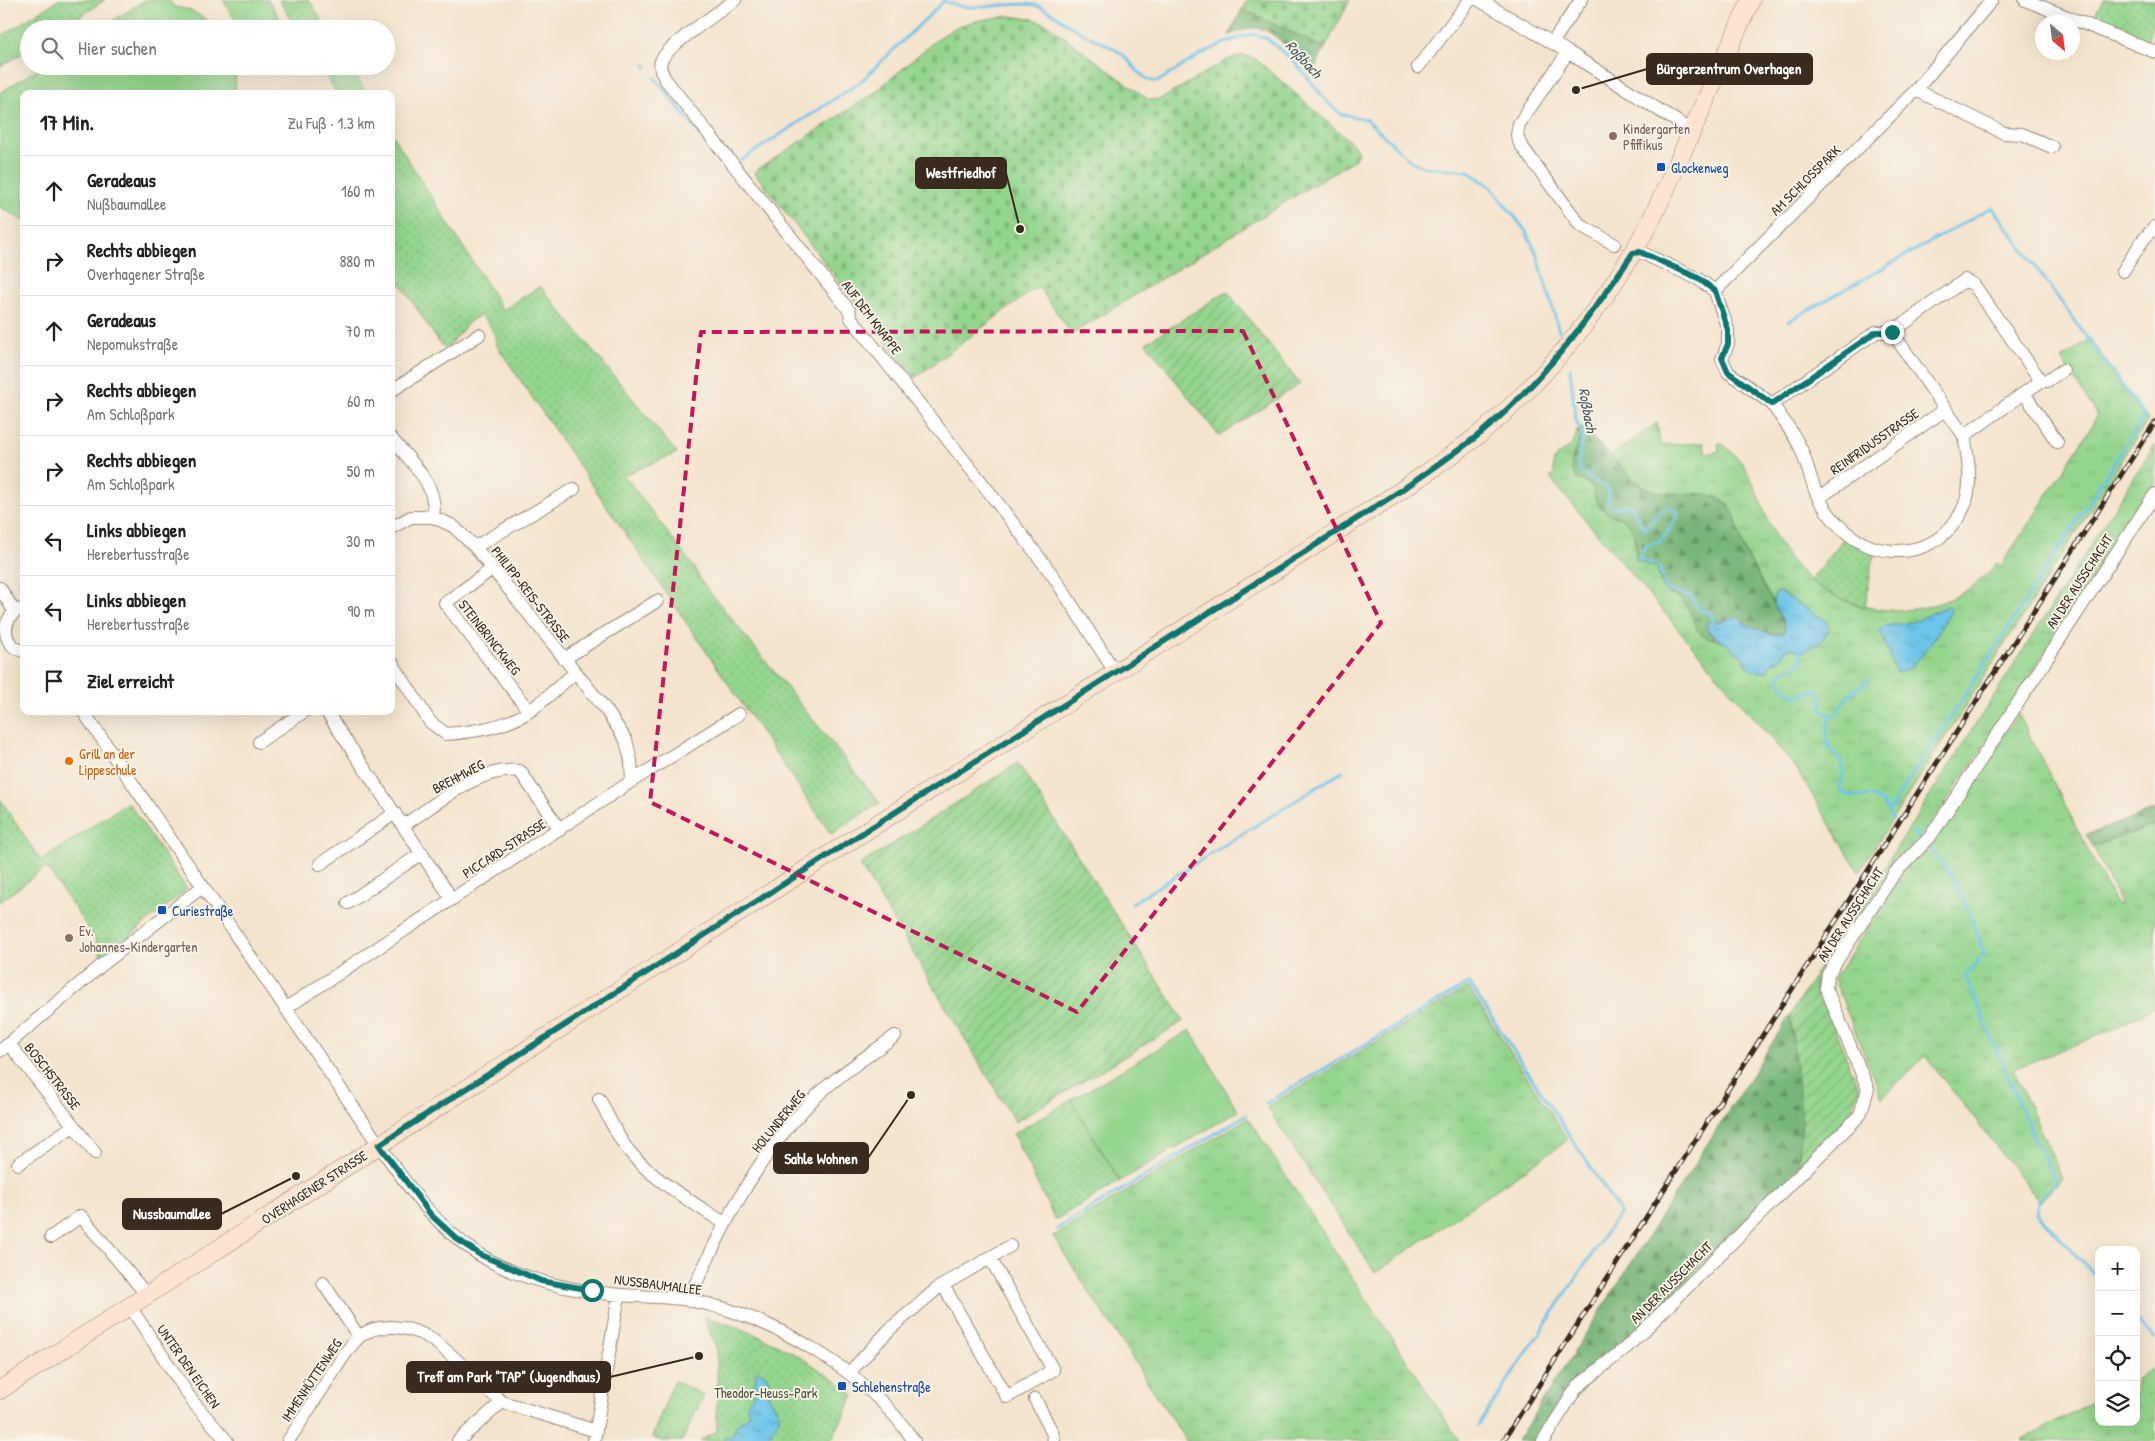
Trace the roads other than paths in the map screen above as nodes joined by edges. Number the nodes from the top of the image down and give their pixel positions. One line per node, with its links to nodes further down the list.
1 (735, 0): 45 (street, AUF DEM KNAPPE)
2 (1470, 0): 11 (street)
3 (1479, 0): 8 (street)
4 (1581, 0): 8 (street)
5 (1752, 0): 13 (main road, OVERHAGENER STRASSE)
6 (1992, 0): 12 (street, AM SCHLOSSPARK)
7 (2025, 0): 10 (street)
8 (1552, 43): 9 (street)
9 (1568, 52): 13 (street); 16 (street)
10 (2155, 52)
11 (1418, 67)
12 (1916, 90): 14 (street); 19 (street, AM SCHLOSSPARK)
13 (1692, 131): 17 (main road, OVERHAGENER STRASSE)
14 (2052, 147)
15 (2155, 227): 18 (street)
16 (1614, 244)
17 (1633, 253): 19 (street); 45 (main road, OVERHAGENER STRASSE)
18 (2123, 271)
19 (1715, 291): 26 (street)
20 (1892, 332): 23 (street); 26 (street); 27 (street)
21 (479, 335): 24 (street)
22 (2063, 370): 23 (street)
23 (2041, 381): 25 (street)
24 (395, 388)
25 (2024, 393): 28 (street); 29 (street)
26 (1772, 404): 33 (street)
27 (1946, 409): 28 (street); 33 (street, REINFRIDUSSTRASSE)
28 (1964, 436): 33 (street)
29 (2057, 442)
30 (395, 443): 34 (street)
31 (574, 489): 36 (street, PHILIPP-REIS-STRASSE)
32 (2155, 494): 91 (street, AN DER AUSSCHACHT)
33 (1819, 498)
34 (433, 517): 35 (street, PHILIPP-REIS-STRASSE); 36 (street, PHILIPP-REIS-STRASSE)
35 (395, 526)
36 (475, 547): 37 (street, PHILIPP-REIS-STRASSE)
37 (492, 569): 43 (street, PHILIPP-REIS-STRASSE); 47 (street, STEINBRINCKWEG)
38 (0, 588): 40 (street)
39 (657, 601): 43 (street, PHILIPP-REIS-STRASSE)
40 (19, 610): 41 (street)
41 (4, 645): 42 (street)
42 (20, 650)
43 (564, 659): 46 (street, PHILIPP-REIS-STRASSE)
44 (395, 668): 47 (street)
45 (1115, 672): 67 (main road, OVERHAGENER STRASSE)
46 (575, 673): 47 (street); 53 (street, PHILIPP-REIS-STRASSE)
47 (530, 711)
48 (739, 714): 53 (street, PICCARD-STRASSE)
49 (86, 715): 59 (street)
50 (298, 715): 52 (street)
51 (329, 715): 54 (street)
52 (258, 742)
53 (632, 781): 56 (street, PICCARD-STRASSE)
54 (395, 813): 55 (street); 58 (street)
55 (404, 825): 56 (street, BREHMWEG); 57 (street)
56 (560, 830): 60 (street, PICCARD-STRASSE)
57 (422, 853): 60 (street); 61 (street)
58 (320, 864)
59 (202, 887): 62 (street); 64 (street, BOSCHSTRASSE)
60 (452, 899): 62 (street, PICCARD-STRASSE)
61 (348, 903)
62 (286, 1008): 67 (street)
63 (896, 1036): 70 (street, HOLUNDERWEG)
64 (5, 1048): 66 (street, BOSCHSTRASSE)
65 (599, 1099): 70 (street)
66 (74, 1126): 68 (street, BOSCHSTRASSE); 69 (street, BOSCHSTRASSE)
67 (379, 1145): 76 (main road, OVERHAGENER STRASSE); 77 (street, NUSSBAUMALLEE)
68 (95, 1153)
69 (18, 1164)
70 (724, 1223): 78 (street, HOLUNDERWEG)
71 (51, 1237): 76 (street)
72 (1010, 1246): 73 (street)
73 (990, 1258): 75 (street); 75 (street)
74 (324, 1283): 80 (street, IMMENHÜTTENWEG)
75 (943, 1285): 81 (street)
76 (146, 1294): 79 (main road, OVERHAGENER STRASSE)
77 (619, 1295): 78 (street, NUSSBAUMALLEE); 85 (street)
78 (688, 1300): 81 (street, NUSSBAUMALLEE)
79 (129, 1305): 82 (main road, OVERHAGENER STRASSE); 86 (street, UNTER DEN EICHEN)
80 (359, 1337): 84 (street, IMMENHÜTTENWEG); 87 (street, IMMENHÜTTENWEG)
81 (849, 1373): 89 (street, NUSSBAUMALLEE)
82 (0, 1390)
83 (1035, 1399): 90 (street)
84 (502, 1402): 85 (street, IMMENHÜTTENWEG); 88 (street)
85 (595, 1436)
86 (227, 1441)
87 (288, 1441)
88 (458, 1441)
89 (914, 1441)
90 (1054, 1441)
91 (1543, 1441)

